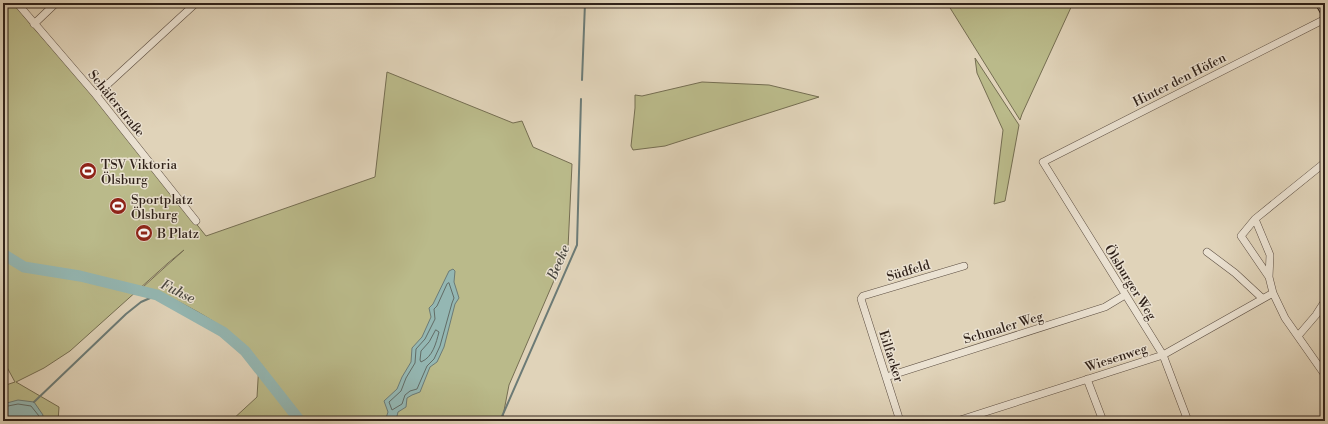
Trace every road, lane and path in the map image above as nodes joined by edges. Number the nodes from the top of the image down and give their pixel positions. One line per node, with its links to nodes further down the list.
1 (17, 3): 7 (street, Schäferstraße)
2 (56, 3): 7 (street)
3 (196, 3): 8 (street)
4 (1321, 3): 5 (street)
5 (1325, 10)
6 (1325, 19): 9 (street, Hinter den Höfen)
7 (34, 24): 8 (street, Schäferstraße)
8 (96, 95): 12 (street, Schäferstraße)
9 (1043, 162): 17 (street, Ölsburger Weg)
10 (1324, 164): 11 (street)
11 (1255, 219): 15 (street); 15 (street)
12 (196, 221)
13 (1207, 252): 18 (street)
14 (964, 266): 19 (street, Südfeld)
15 (1269, 277): 16 (street)
16 (1273, 293): 18 (street, Wiesenweg); 21 (street)
17 (1125, 295): 22 (street, Ölsburger Weg); 24 (street, Schmaler Weg)
18 (1262, 298): 22 (street, Wiesenweg)
19 (861, 299): 24 (street, Eilfacker)
20 (1325, 301): 21 (street)
21 (1298, 336): 23 (street)
22 (1163, 355): 25 (street, Wiesenweg); 29 (street, Ölsburger Weg)
23 (1325, 375)
24 (886, 377): 26 (street, Eilfacker)
25 (1087, 379): 27 (street, Wiesenweg); 28 (street)
26 (900, 421)
27 (957, 421)
28 (1103, 421)
29 (1188, 421)

